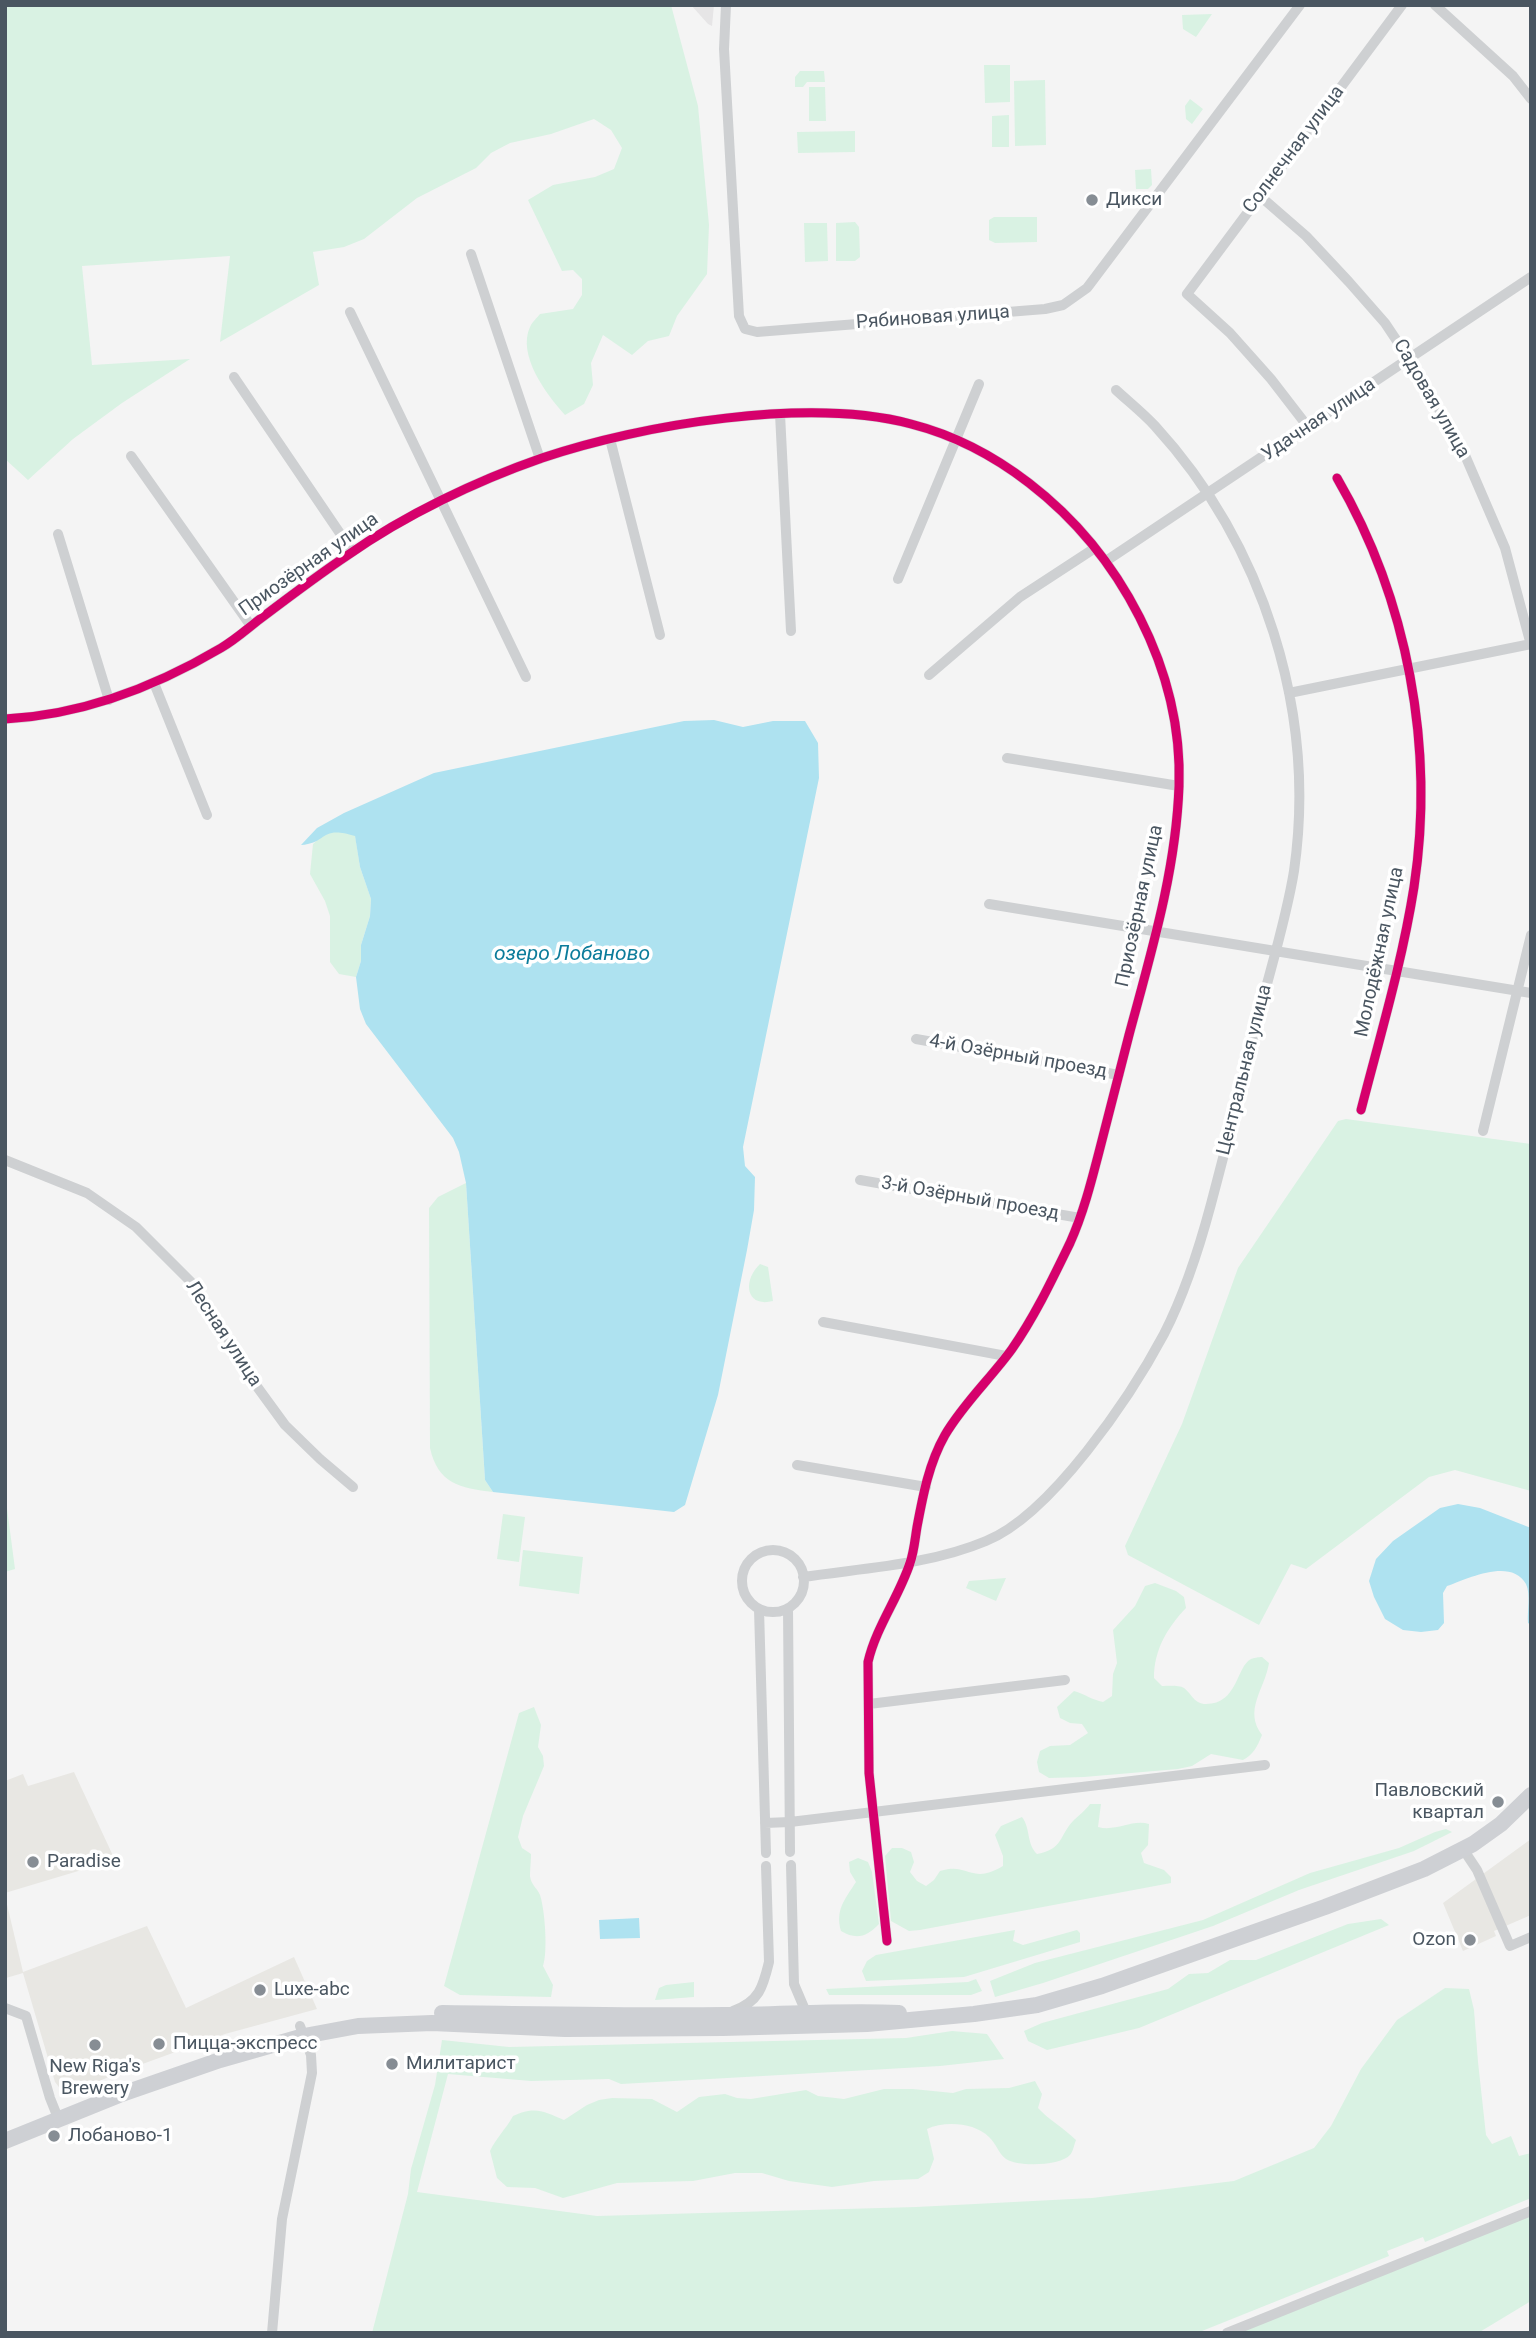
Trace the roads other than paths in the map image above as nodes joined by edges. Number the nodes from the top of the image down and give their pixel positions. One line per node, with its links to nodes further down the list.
1 (726, 5): 2 (street, Рябиновая улица)
2 (1300, 5)
3 (1402, 5): 6 (street, Солнечная улица)
4 (1435, 5): 5 (street)
5 (1531, 99)
6 (1260, 196): 10 (street, Садовая улица); 15 (street, Солнечная улица)
7 (471, 254): 19 (street)
8 (1531, 277): 10 (street, Удачная улица)
9 (350, 312): 22 (street)
10 (1409, 359): 15 (street, Удачная улица); 31 (street, Садовая улица)
11 (234, 377): 25 (street)
12 (979, 384): 17 (street)
13 (1116, 390): 21 (street, Центральная улица)
14 (780, 414): 16 (street, Приозёрная улица); 17 (street, Приозёрная улица); 29 (street)
15 (1308, 427): 21 (street, Удачная улица)
16 (610, 439): 19 (street, Приозёрная улица); 30 (street)
17 (957, 439): 24 (street, Приозёрная улица); 27 (street)
18 (131, 456): 28 (street)
19 (540, 459): 22 (street, Приозёрная улица)
20 (1337, 478): 32 (street, Молодёжная улица)
21 (1209, 494): 26 (street, Удачная улица); 36 (street, Центральная улица)
22 (442, 501): 25 (street, Приозёрная улица); 34 (street)
23 (58, 534): 37 (street)
24 (1095, 548): 26 (street, Приозёрная улица); 33 (street)
25 (352, 551): 28 (street, Приозёрная улица)
26 (1106, 561): 40 (street, Приозёрная улица)
27 (898, 579)
28 (251, 626): 35 (street, Приозёрная улица)
29 (790, 631)
30 (660, 635)
31 (1531, 645): 32 (street)
32 (1409, 669): 36 (street); 46 (street, Молодёжная улица)
33 (929, 675)
34 (526, 677)
35 (153, 683): 37 (street, Приозёрная улица); 41 (street)
36 (1289, 693): 45 (street, Центральная улица)
37 (109, 700): 38 (street, Приозёрная улица)
38 (5, 719)
39 (1007, 758): 40 (street)
40 (1179, 786): 43 (street, Приозёрная улица)
41 (207, 815)
42 (989, 904): 43 (street)
43 (1156, 932): 45 (street); 50 (street, Приозёрная улица)
44 (1531, 935): 47 (street)
45 (1276, 951): 46 (street); 61 (street, Центральная улица)
46 (1397, 971): 47 (street); 51 (street, Молодёжная улица)
47 (1518, 991): 48 (street); 52 (street)
48 (1531, 993)
49 (916, 1039): 50 (street, 4-й Озёрный проезд)
50 (1119, 1075): 55 (street, Приозёрная улица)
51 (1361, 1110)
52 (1483, 1131)
53 (5, 1160): 59 (street, Лесная улица)
54 (860, 1180): 55 (street, 3-й Озёрный проезд)
55 (1080, 1218): 57 (street, Приозёрная улица)
56 (823, 1322): 57 (street)
57 (1006, 1356): 60 (street, Приозёрная улица)
58 (797, 1465): 60 (street)
59 (353, 1487)
60 (926, 1487): 61 (street, Приозёрная улица)
61 (911, 1560): 62 (street, Центральная улица); 66 (street, Приозёрная улица)
62 (803, 1577): 63 (street); 64 (street)
63 (788, 1608): 64 (street); 70 (street)
64 (759, 1609): 71 (street)
65 (1065, 1680): 66 (street)
66 (869, 1704): 69 (street, Приозёрная улица)
67 (1265, 1765): 69 (street)
68 (1531, 1795): 72 (main road)
69 (873, 1812): 70 (street); 78 (street, Приозёрная улица)
70 (790, 1822): 71 (street); 73 (street)
71 (765, 1823): 74 (street)
72 (1463, 1849): 77 (street); 81 (main road)
73 (790, 1852)
74 (765, 1853)
75 (791, 1865): 81 (street)
76 (766, 1866): 80 (street)
77 (1531, 1937)
78 (887, 1941)
79 (5, 2008): 83 (street)
80 (723, 2015): 81 (main road); 82 (main road)
81 (809, 2020): 82 (main road)
82 (302, 2031): 83 (main road); 87 (street)
83 (56, 2114): 84 (main road); 85 (main road)
84 (5, 2130)
85 (5, 2141)
86 (1531, 2211): 88 (street)
87 (272, 2333)
88 (1227, 2333)

